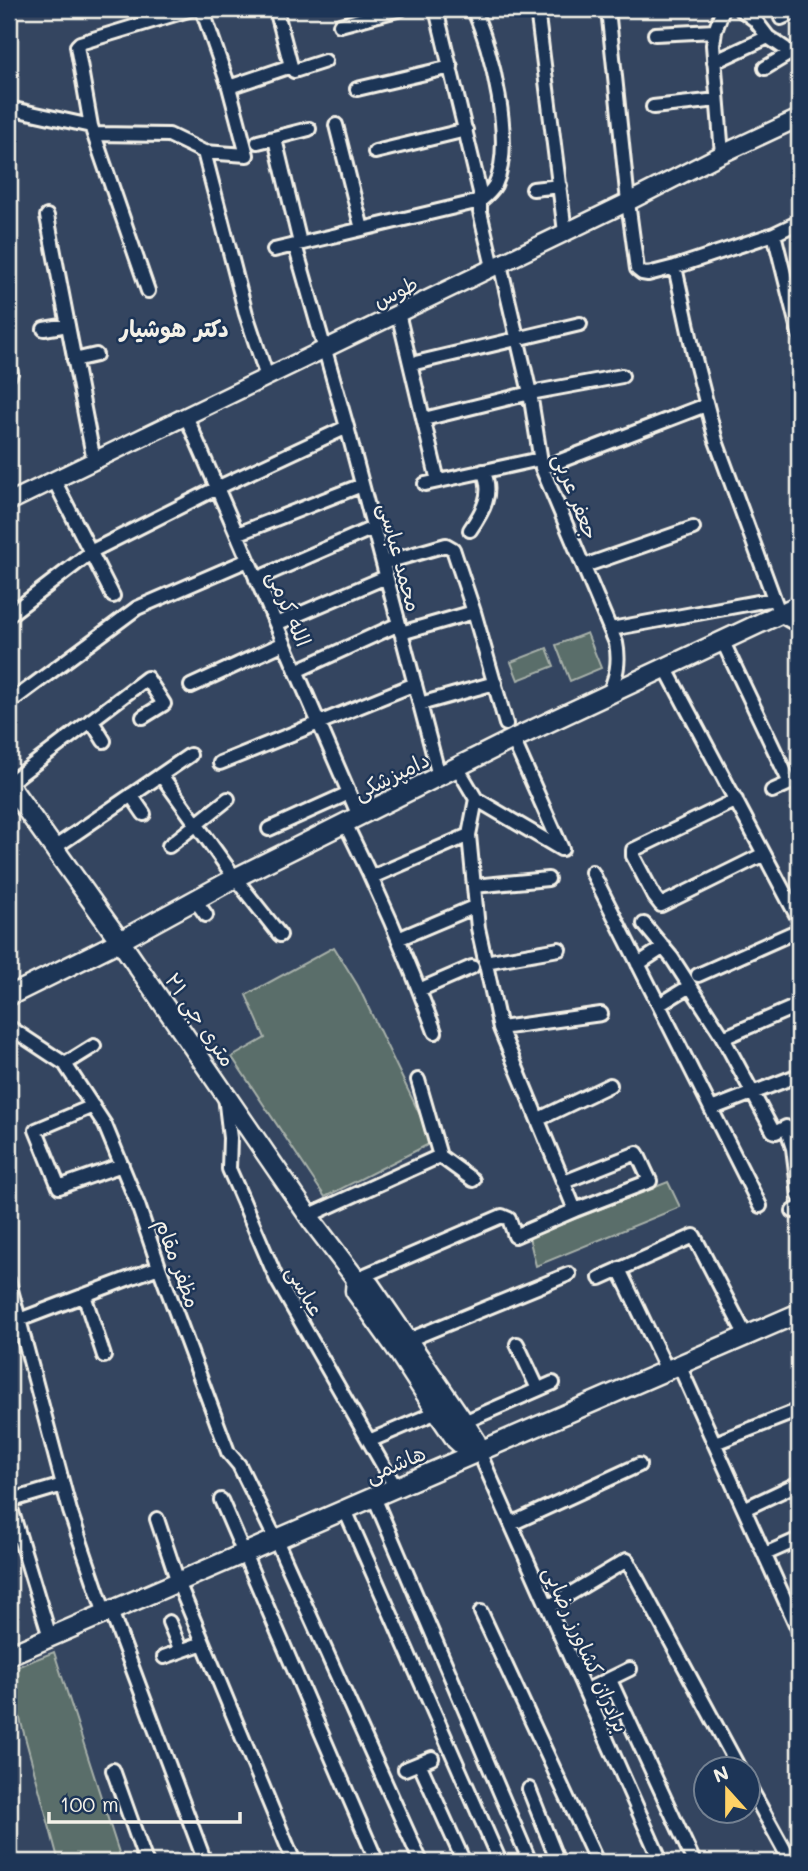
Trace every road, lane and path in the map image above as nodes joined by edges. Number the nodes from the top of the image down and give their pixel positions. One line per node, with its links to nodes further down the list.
1 (192, 9): 31 (street)
2 (202, 9): 23 (street)
3 (276, 9): 20 (street)
4 (401, 9): 13 (street)
5 (436, 9): 21 (street, جعفر عربی)
6 (473, 9): 40 (street)
7 (537, 9): 38 (street)
8 (608, 9): 41 (street)
9 (723, 9): 14 (street)
10 (740, 9): 16 (street)
11 (799, 10): 12 (street)
12 (781, 18)
13 (340, 25)
14 (715, 31): 15 (street); 19 (street)
15 (655, 34)
16 (768, 37): 17 (street); 19 (street)
17 (795, 56): 22 (street)
18 (325, 61): 20 (street)
19 (714, 62): 25 (street)
20 (291, 66): 23 (street)
21 (451, 67): 24 (street); 32 (street, جعفر عربی)
22 (765, 68)
23 (229, 87): 35 (street)
24 (357, 89)
25 (717, 100): 26 (street); 37 (street)
26 (653, 107)
27 (9, 108): 31 (street)
28 (799, 118): 37 (street, طوس)
29 (336, 125): 44 (street)
30 (309, 129): 33 (street)
31 (93, 130): 35 (street); 51 (street)
32 (466, 130): 36 (street); 40 (street, جعفر عربی)
33 (275, 139): 34 (street); 47 (street, محمد عباسی)
34 (258, 142)
35 (204, 152): 64 (street)
36 (375, 152)
37 (722, 153): 41 (street, طوس)
38 (560, 186): 39 (street); 45 (street)
39 (533, 190)
40 (480, 201): 44 (street); 49 (street, جعفر عربی)
41 (628, 202): 45 (street, طوس); 50 (street)
42 (47, 216): 55 (street)
43 (799, 222): 46 (street)
44 (362, 229): 47 (street)
45 (565, 232): 49 (street, طوس)
46 (774, 233): 50 (street); 52 (street)
47 (297, 244): 48 (street); 59 (street, محمد عباسی)
48 (274, 250)
49 (496, 266): 53 (street, طوس); 58 (street, جعفر عربی)
50 (675, 267): 66 (street)
51 (148, 292)
52 (794, 296): 57 (street)
53 (398, 313): 59 (street, طوس); 62 (street)
54 (580, 324): 58 (street)
55 (68, 325): 56 (street); 61 (street)
56 (44, 329)
57 (799, 334)
58 (518, 340): 62 (street); 65 (street, جعفر عربی)
59 (325, 349): 64 (street, طوس); 69 (street, محمد عباسی)
60 (96, 355): 61 (street)
61 (74, 360): 70 (street)
62 (411, 365): 68 (street)
63 (622, 376): 65 (street)
64 (267, 377): 67 (street, طوس)
65 (530, 393): 68 (street); 71 (street, جعفر عربی)
66 (706, 405): 71 (street); 91 (street)
67 (186, 416): 70 (street, طوس); 77 (street, الله کرمی)
68 (424, 419): 74 (street)
69 (347, 427): 76 (street, محمد عباسی); 77 (street)
70 (94, 461): 73 (street, طوس)
71 (541, 464): 72 (street); 86 (street, جعفر عربی)
72 (483, 471): 74 (street); 81 (street)
73 (54, 480): 78 (street, طوس); 83 (street)
74 (438, 481): 75 (street)
75 (425, 484)
76 (362, 485): 79 (street, محمد عباسی); 82 (street)
77 (217, 488): 82 (street, الله کرمی); 83 (street)
78 (9, 502)
79 (373, 528): 85 (street, محمد عباسی); 88 (street)
80 (692, 528): 86 (street)
81 (470, 530)
82 (237, 534): 84 (street, الله کرمی)
83 (91, 552): 89 (street); 93 (street)
84 (248, 560): 88 (street, الله کرمی); 106 (street)
85 (383, 563): 87 (street, محمد عباسی); 92 (street)
86 (584, 566): 97 (street, جعفر عربی)
87 (386, 576): 94 (street); 96 (street, محمد عباسی)
88 (256, 579): 94 (street, الله کرمی)
89 (113, 596)
90 (799, 606): 91 (main road, دامپزشکی)
91 (777, 607): 95 (street); 97 (street); 98 (main road, دامپزشکی)
92 (474, 612): 96 (street); 102 (street)
93 (9, 615)
94 (276, 624): 99 (street, الله کرمی)
95 (799, 626)
96 (400, 629): 101 (street); 103 (street, محمد عباسی)
97 (611, 629): 105 (street, جعفر عربی)
98 (723, 642): 100 (main road, دامپزشکی); 119 (street)
99 (284, 643): 101 (street, الله کرمی); 104 (street)
100 (666, 669): 105 (main road, دامپزشکی); 125 (street)
101 (296, 671): 110 (street, الله کرمی)
102 (495, 683): 107 (street); 111 (street)
103 (415, 684): 107 (street, محمد عباسی); 110 (street)
104 (191, 686)
105 (609, 694): 111 (main road, دامپزشکی)
106 (9, 703)
107 (420, 704): 117 (street, محمد عباسی)
108 (144, 717): 109 (street)
109 (91, 720): 112 (street); 118 (street)
110 (319, 724): 114 (street); 121 (street, الله کرمی)
111 (510, 731): 115 (main road, دامپزشکی); 124 (street)
112 (104, 741)
113 (190, 755): 116 (street)
114 (220, 763)
115 (457, 767): 117 (main road, دامپزشکی); 124 (street)
116 (161, 775): 122 (street); 128 (street)
117 (439, 776): 127 (main road, دامپزشکی)
118 (9, 784): 132 (main road, ۲۱ متری جی)
119 (794, 787): 120 (street)
120 (772, 791)
121 (349, 793): 127 (street, الله کرمی); 129 (street)
122 (131, 795): 126 (street); 132 (street)
123 (228, 799): 128 (street)
124 (476, 799): 130 (street)
125 (736, 800): 133 (street); 133 (street)
126 (144, 814)
127 (352, 819): 135 (street, الله کرمی); 136 (main road, دامپزشکی)
128 (196, 824): 131 (street); 136 (street)
129 (269, 829)
130 (469, 835): 135 (street); 138 (street)
131 (169, 846)
132 (54, 848): 147 (main road, ۲۱ متری جی)
133 (764, 854): 142 (street)
134 (592, 872): 150 (street)
135 (372, 877): 146 (street, الله کرمی)
136 (235, 878): 139 (main road, دامپزشکی); 145 (street)
137 (548, 879): 138 (street)
138 (474, 886): 140 (street)
139 (195, 900): 141 (street); 147 (main road, دامپزشکی)
140 (476, 906): 146 (street); 151 (street)
141 (206, 915)
142 (799, 920)
143 (644, 924): 148 (street)
144 (799, 930): 152 (street)
145 (280, 935)
146 (398, 939): 154 (street, الله کرمی)
147 (120, 941): 155 (main road, دامپزشکی); 169 (main road, ۲۱ متری جی)
148 (664, 947): 150 (street); 153 (street)
149 (559, 949): 151 (street)
150 (638, 964): 156 (street)
151 (478, 965): 154 (street); 160 (street)
152 (698, 975)
153 (690, 986): 156 (street); 162 (street)
154 (419, 990): 161 (street, الله کرمی)
155 (9, 996)
156 (659, 1005): 171 (street)
157 (799, 1005): 162 (street)
158 (601, 1014): 160 (street)
159 (9, 1027): 164 (street, مظفر مقام)
160 (500, 1028): 172 (street)
161 (435, 1032)
162 (723, 1038): 168 (street)
163 (94, 1046): 164 (street)
164 (65, 1064): 170 (street, مظفر مقام)
165 (799, 1075): 168 (street)
166 (418, 1080): 173 (street)
167 (610, 1085): 172 (street)
168 (752, 1093): 171 (street); 177 (street)
169 (225, 1095): 180 (main road, ۲۱ متری جی); 200 (street, عباسی)
170 (93, 1106): 174 (street, مظفر مقام); 174 (street)
171 (711, 1109): 178 (street)
172 (539, 1119): 176 (street)
173 (440, 1156): 175 (street); 180 (street)
174 (122, 1165): 181 (street, مظفر مقام)
175 (473, 1180)
176 (564, 1182): 179 (street); 179 (street)
177 (799, 1196)
178 (760, 1206)
179 (575, 1210): 185 (street)
180 (307, 1216): 185 (main road, ۲۱ متری جی)
181 (159, 1267): 187 (street); 215 (street, مظفر مقام)
182 (620, 1269): 184 (street); 190 (street); 194 (street)
183 (569, 1274): 191 (street)
184 (600, 1278)
185 (356, 1279): 191 (main road, ۲۱ متری جی)
186 (9, 1282): 189 (street)
187 (84, 1295): 189 (street); 193 (street)
188 (799, 1312): 190 (main road, هاشمی)
189 (19, 1320): 205 (street)
190 (746, 1336): 194 (main road, هاشمی)
191 (401, 1343): 197 (main road, ۲۱ متری جی); 199 (main road, ۲۱ متری جی)
192 (517, 1344): 196 (street)
193 (104, 1356)
194 (673, 1368): 201 (street); 202 (main road, هاشمی)
195 (553, 1383): 196 (street)
196 (538, 1389): 199 (street)
197 (436, 1412): 200 (street); 202 (main road, ۲۱ متری جی)
198 (794, 1412): 201 (street)
199 (464, 1422): 202 (main road, ۲۱ متری جی)
200 (369, 1441): 206 (street, عباسی)
201 (715, 1443): 210 (street)
202 (479, 1452): 206 (main road, هاشمی); 213 (street, برادران کشاورز رضایی)
203 (639, 1465): 213 (street)
204 (799, 1483): 210 (street)
205 (63, 1485): 209 (street); 222 (street)
206 (396, 1488): 207 (main road, هاشمی)
207 (374, 1497): 211 (main road, هاشمی); 246 (street)
208 (221, 1500): 216 (street)
209 (9, 1501): 226 (street)
210 (744, 1509): 217 (street)
211 (345, 1510): 215 (main road, هاشمی); 245 (street)
212 (157, 1519): 218 (street)
213 (511, 1524): 221 (street, برادران کشاورز رضایی)
214 (799, 1539): 217 (street)
215 (276, 1540): 216 (main road, هاشمی); 243 (street, مظفر مقام)
216 (243, 1554): 218 (main road, هاشمی); 242 (street)
217 (765, 1554): 220 (street)
218 (178, 1582): 222 (main road, هاشمی); 227 (street)
219 (799, 1596): 220 (street)
220 (786, 1602): 225 (street)
221 (548, 1607): 233 (street, برادران کشاورز رضایی); 234 (street)
222 (108, 1612): 226 (main road, هاشمی); 240 (street)
223 (481, 1612): 248 (street)
224 (169, 1622): 228 (street)
225 (799, 1631)
226 (50, 1637): 229 (main road, هاشمی)
227 (203, 1643): 228 (street); 241 (street)
228 (181, 1651): 230 (street)
229 (9, 1655)
230 (164, 1657)
231 (630, 1669): 232 (street)
232 (610, 1680): 233 (street); 250 (street)
233 (585, 1691): 249 (street, برادران کشاورز رضایی)
234 (733, 1756)
235 (405, 1769): 244 (street)
236 (113, 1770): 239 (street)
237 (529, 1790): 247 (street)
238 (762, 1810): 251 (street)
239 (146, 1862)
240 (205, 1862)
241 (294, 1862)
242 (377, 1862)
243 (421, 1862)
244 (464, 1862)
245 (499, 1862)
246 (530, 1862)
247 (558, 1862)
248 (597, 1862)
249 (661, 1862)
250 (694, 1862)
251 (790, 1862)

